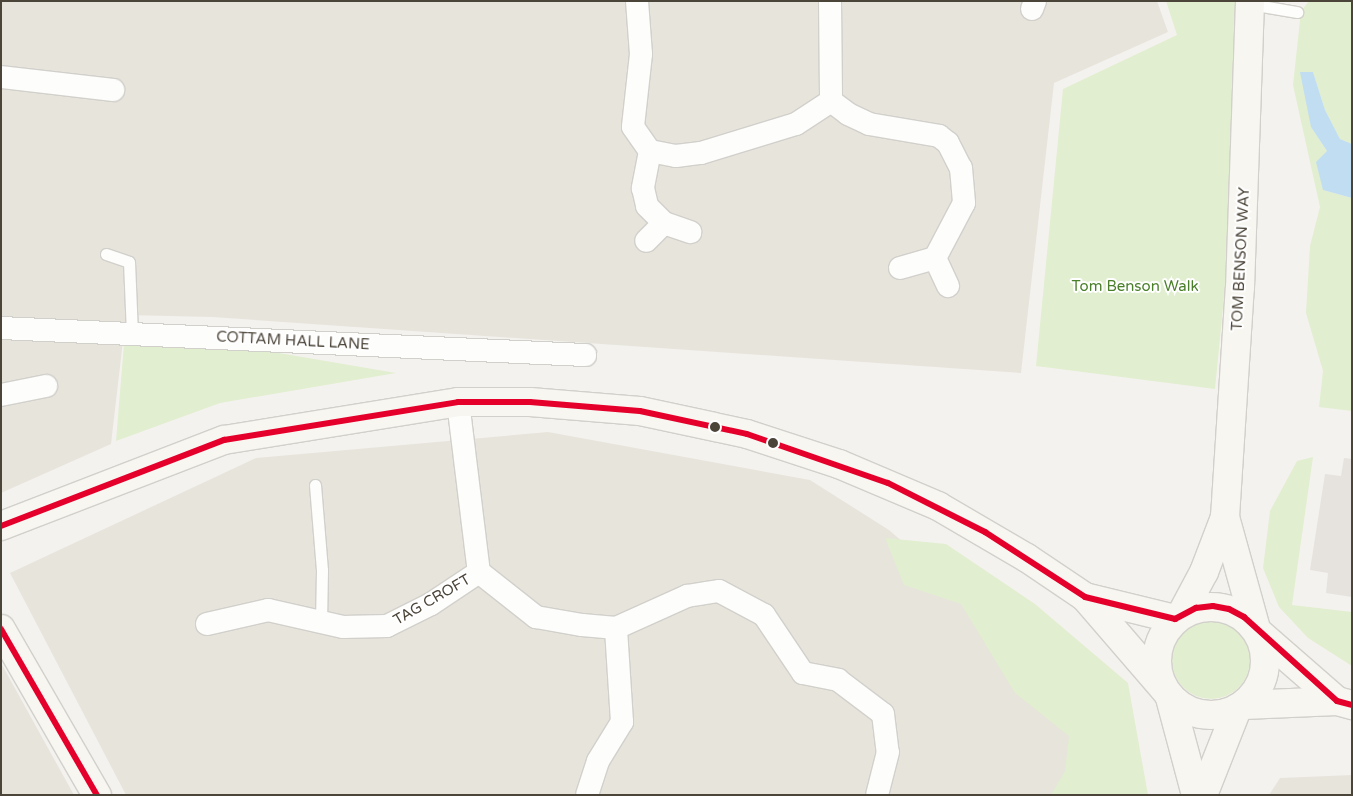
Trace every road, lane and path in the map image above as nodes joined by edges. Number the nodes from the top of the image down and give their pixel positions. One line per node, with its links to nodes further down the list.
1 (637, 1): 8 (street)
2 (830, 1): 7 (street)
3 (1250, 3): 4 (lane); 23 (street, TOM BENSON WAY)
4 (1297, 12)
5 (1, 78): 6 (street)
6 (113, 90)
7 (831, 102): 8 (street); 13 (street)
8 (650, 151): 9 (street)
9 (664, 223): 10 (street); 11 (street)
10 (690, 232)
11 (646, 241)
12 (106, 254): 17 (lane)
13 (935, 258): 14 (street); 15 (street)
14 (900, 268)
15 (948, 286)
16 (1, 328): 17 (street, COTTAM HALL LANE)
17 (132, 334): 18 (street, COTTAM HALL LANE)
18 (586, 355)
19 (46, 386): 20 (street)
20 (1, 395)
21 (458, 402): 24 (street); 25 (street, TAG CROFT); 26 (street)
22 (315, 485): 28 (lane)
23 (1225, 517): 27 (street, TOM BENSON WAY); 32 (street, TOM BENSON WAY)
24 (1, 526)
25 (479, 572): 28 (street, TAG CROFT); 30 (street, TAG CROFT)
26 (1084, 597): 27 (street); 33 (street)
27 (1178, 617): 32 (street); 33 (street)
28 (321, 622): 29 (street, TAG CROFT)
29 (207, 624)
30 (616, 628): 37 (street); 38 (street)
31 (1, 629): 36 (street)
32 (1257, 630): 34 (street); 35 (street)
33 (1167, 693): 35 (street); 39 (street)
34 (1344, 703): 35 (street)
35 (1240, 707): 40 (street)
36 (97, 795)
37 (587, 795)
38 (877, 795)
39 (1196, 795)
40 (1202, 795)

